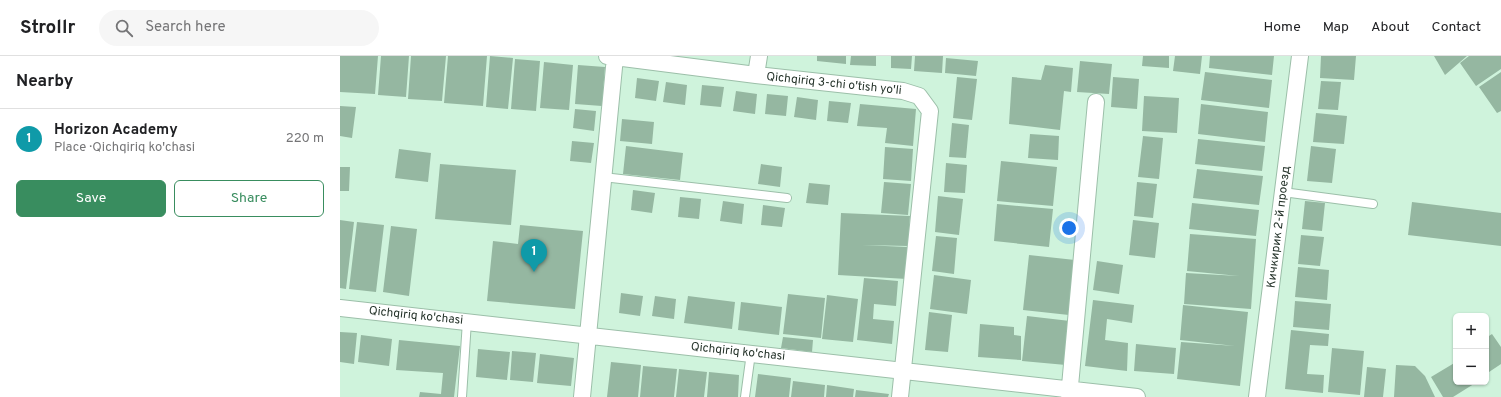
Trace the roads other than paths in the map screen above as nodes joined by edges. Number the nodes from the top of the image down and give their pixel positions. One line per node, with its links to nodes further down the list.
1 (759, 56): 4 (street)
2 (1300, 56): 7 (street, Кичкирик 2-й проезд)
3 (611, 57): 4 (street, Qichqiriq 3-chi o'tish yo'li); 6 (street, Qichqiriq 3-chi o'tish yo'li)
4 (756, 75): 14 (street, Qichqiriq 3-chi o'tish yo'li)
5 (1096, 102): 15 (street)
6 (604, 177): 8 (lane); 12 (street, Qichqiriq 3-chi o'tish yo'li)
7 (1283, 192): 9 (lane); 21 (street, Кичкирик 2-й проезд)
8 (787, 198)
9 (1373, 204)
10 (340, 308): 11 (street, Qichqiriq ko'chasi)
11 (467, 321): 12 (street, Qichqiriq ko'chasi); 16 (lane)
12 (589, 336): 13 (street, Qichqiriq ko'chasi); 17 (street, Qichqiriq 3-chi o'tish yo'li)
13 (751, 353): 14 (street, Qichqiriq ko'chasi); 18 (lane)
14 (903, 370): 15 (street, Qichqiriq ko'chasi); 19 (street, Qichqiriq 3-chi o'tish yo'li)
15 (1069, 393): 20 (street, Qichqiriq ko'chasi)
16 (462, 397)
17 (582, 397)
18 (745, 397)
19 (900, 397)
20 (1137, 397)
21 (1257, 397)

